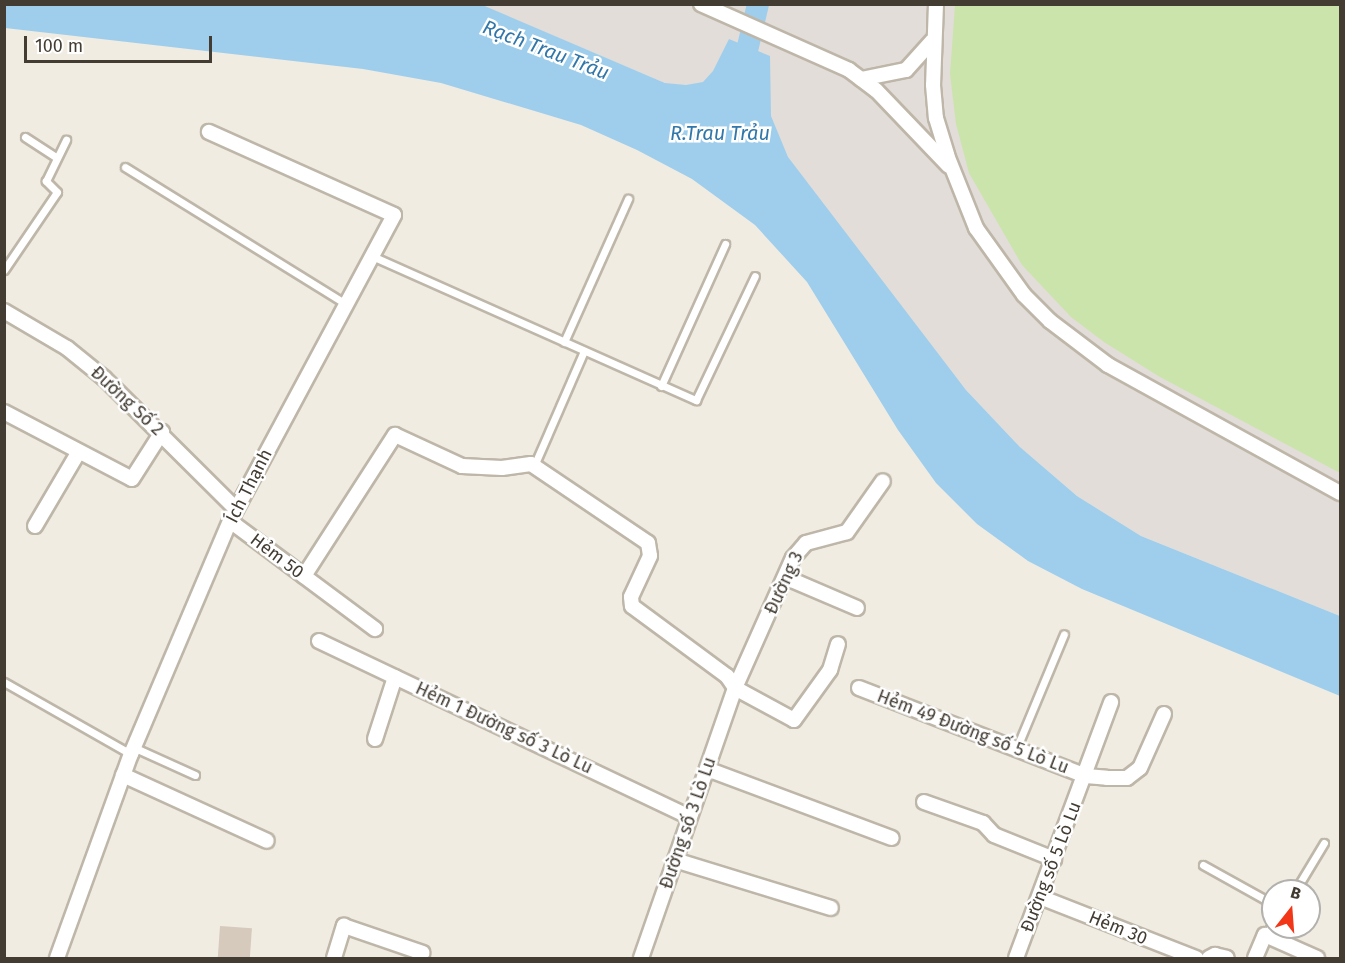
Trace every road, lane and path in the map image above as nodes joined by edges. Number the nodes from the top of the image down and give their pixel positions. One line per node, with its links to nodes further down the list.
1 (701, 4): 4 (street)
2 (936, 4): 3 (street)
3 (933, 41): 4 (street); 9 (street)
4 (861, 79): 9 (street)
5 (209, 132): 13 (street, Ích Thạnh)
6 (25, 137): 8 (lane)
7 (66, 140): 8 (lane)
8 (57, 158): 14 (lane)
9 (951, 167): 26 (street)
10 (125, 168): 16 (lane)
11 (628, 200): 18 (lane)
12 (725, 244): 20 (lane)
13 (372, 256): 16 (street, Ích Thạnh); 18 (lane)
14 (4, 270)
15 (755, 276): 20 (lane)
16 (346, 303): 27 (street, Ích Thạnh)
17 (4, 311): 22 (street, Đường Số 2)
18 (564, 342): 19 (lane)
19 (584, 351): 20 (lane); 24 (lane)
20 (661, 386)
21 (4, 412): 23 (street)
22 (162, 432): 23 (street); 27 (street, Đường Số 2)
23 (78, 453): 28 (street)
24 (534, 466): 29 (street); 38 (street)
25 (883, 481): 30 (street, Đường 3)
26 (1341, 494)
27 (233, 515): 29 (street, Hẻm 50); 44 (street, Ích Thạnh)
28 (35, 526)
29 (304, 576): 32 (street, Hẻm 50)
30 (787, 578): 31 (street); 38 (street, Đường 3)
31 (857, 608)
32 (375, 628)
33 (1064, 634): 43 (lane)
34 (319, 641): 36 (street, Hẻm 1 Đường số 3 Lò Lu)
35 (838, 644): 38 (street)
36 (395, 677): 42 (street); 50 (street, Hẻm 1 Đường số 3 Lò Lu)
37 (4, 682): 44 (lane)
38 (735, 688): 45 (street, Đường số 3 Lò Lu)
39 (859, 688): 43 (street, Hẻm 49 Đường số 5 Lò Lu)
40 (1111, 702): 48 (street, Đường số 5 Lò Lu)
41 (1164, 714): 48 (street, Hẻm 49 Đường số 5 Lò Lu)
42 (375, 739)
43 (1017, 747): 48 (street, Hẻm 49 Đường số 5 Lò Lu)
44 (132, 751): 46 (street, Ích Thạnh); 47 (lane)
45 (707, 769): 50 (street, Đường số 3 Lò Lu); 51 (street)
46 (123, 775): 52 (street); 64 (street, Ích Thạnh)
47 (195, 775)
48 (1086, 776): 54 (street, Đường số 5 Lò Lu)
49 (924, 802): 54 (street)
50 (688, 816): 55 (street, Đường số 3 Lò Lu)
51 (892, 838)
52 (267, 841)
53 (1324, 843): 57 (lane)
54 (1054, 859): 58 (street, Đường số 5 Lò Lu)
55 (675, 860): 60 (street); 66 (street, Đường số 3 Lò Lu)
56 (1203, 866): 59 (lane)
57 (1302, 879)
58 (1040, 897): 67 (street, Đường số 5 Lò Lu); 68 (street, Hẻm 30)
59 (1261, 897)
60 (831, 908)
61 (1264, 939): 71 (street)
62 (1286, 939): 72 (street)
63 (423, 953): 65 (street)
64 (57, 958)
65 (334, 958)
66 (641, 958)
67 (1016, 958)
68 (1196, 958)
69 (1209, 958): 70 (street)
70 (1227, 958)
71 (1255, 958)
72 (1317, 958)

